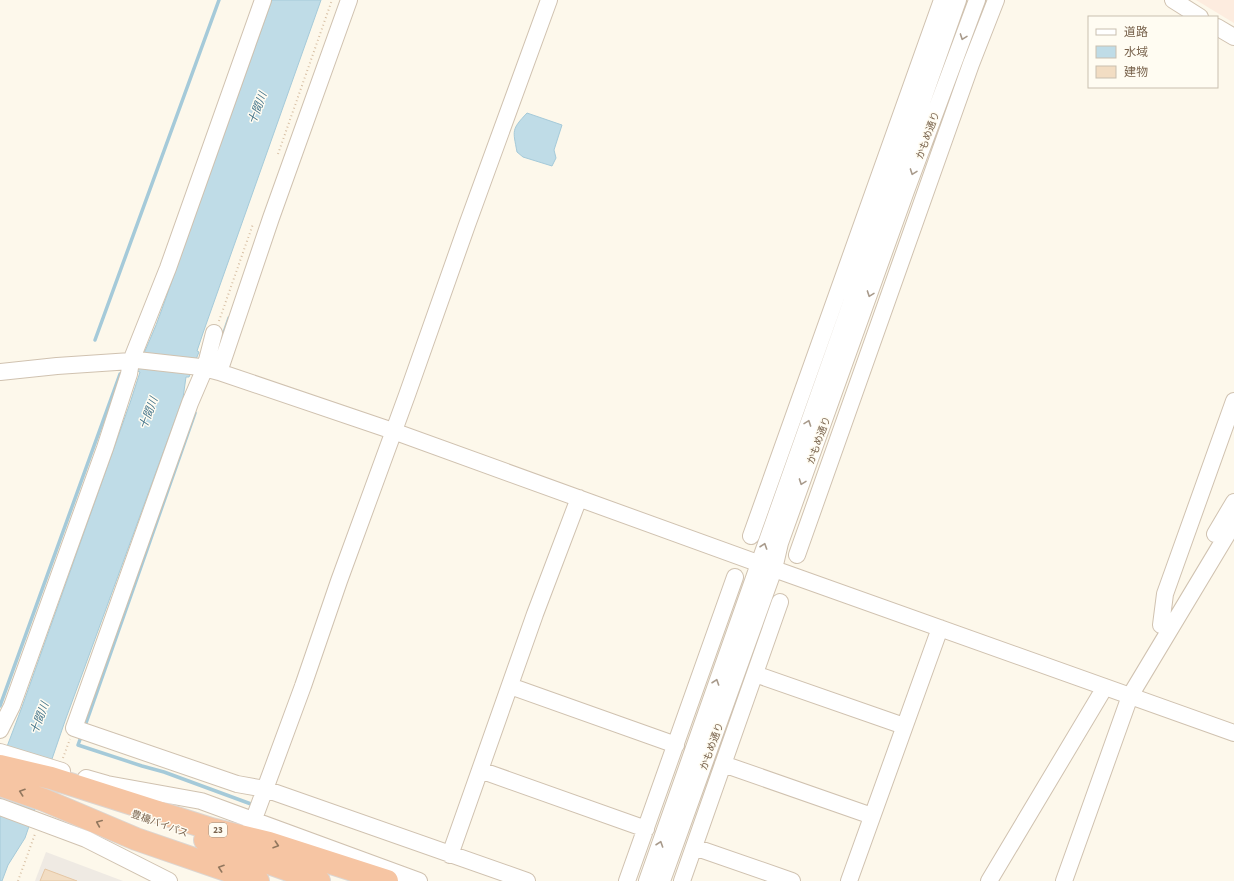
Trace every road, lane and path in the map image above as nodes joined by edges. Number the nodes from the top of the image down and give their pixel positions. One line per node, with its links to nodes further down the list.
1 (263, 0): 17 (street)
2 (332, 0): 12 (path)
3 (349, 0): 18 (street)
4 (549, 0): 21 (street)
5 (977, 0): 13 (street, かもめ通り, one-way to 13)
6 (996, 0): 14 (street)
7 (1173, 0): 9 (street)
8 (948, 4): 13 (street, かもめ通り)
9 (1198, 16)
10 (1218, 28): 11 (street)
11 (1234, 37)
12 (276, 159)
13 (892, 186): 14 (street); 25 (street); 27 (street, かもめ通り, one-way to 13); 28 (street, かもめ通り, one-way to 28)
14 (924, 197): 26 (street)
15 (253, 224): 16 (path)
16 (214, 333): 18 (street)
17 (134, 360): 18 (street); 19 (street); 39 (street)
18 (208, 369): 21 (street); 44 (street)
19 (0, 372)
20 (1234, 401): 31 (street)
21 (393, 431): 22 (street); 53 (street)
22 (579, 498): 27 (street); 34 (street)
23 (1234, 502): 31 (street)
24 (1234, 523): 36 (street)
25 (751, 536)
26 (797, 555)
27 (758, 563): 28 (street); 38 (street, かもめ通り, one-way to 27)
28 (774, 569): 32 (street); 40 (street, かもめ通り)
29 (735, 577): 37 (street)
30 (780, 602): 33 (street)
31 (1161, 625): 36 (street)
32 (940, 628): 35 (street); 42 (street)
33 (755, 674): 41 (street); 42 (street)
34 (510, 686): 46 (street); 50 (street)
35 (1105, 687): 36 (street); 76 (street)
36 (1130, 696): 45 (street); 77 (street)
37 (691, 703): 38 (street); 46 (street)
38 (707, 709): 71 (street, かもめ通り, one-way to 38)
39 (4, 712): 43 (street)
40 (722, 715): 41 (street); 72 (street, かもめ通り)
41 (738, 721): 48 (street)
42 (904, 726): 55 (street)
43 (0, 730)
44 (81, 730): 51 (path); 53 (street)
45 (1234, 733)
46 (676, 745): 58 (street)
47 (0, 752): 51 (street)
48 (723, 764): 55 (street); 60 (street)
49 (0, 767): 51 (highway, 23)
50 (480, 770): 58 (street); 61 (street)
51 (52, 778): 52 (highway, 豊橋バイパス / 23, one-way to 52); 56 (street); 59 (highway, 豊橋バイパス / 23, one-way to 51); 66 (highway, 豊橋バイパス / 23); 67 (highway, 23, one-way to 67)
52 (0, 785)
53 (265, 789): 56 (street); 61 (street)
54 (0, 807): 57 (street)
55 (872, 816): 75 (street)
56 (252, 824): 68 (street)
57 (36, 827): 62 (path); 63 (street)
58 (646, 829): 70 (street)
59 (136, 838): 64 (highway); 65 (highway, 豊橋バイパス / 23, one-way to 59)
60 (694, 847): 73 (street); 74 (street)
61 (450, 855): 69 (street)
62 (18, 881)
63 (170, 881)
64 (212, 881)
65 (258, 881)
66 (319, 881)
67 (387, 881)
68 (419, 881)
69 (527, 881)
70 (627, 881)
71 (647, 881)
72 (662, 881)
73 (682, 881)
74 (792, 881)
75 (849, 881)
76 (989, 881)
77 (1064, 881)

